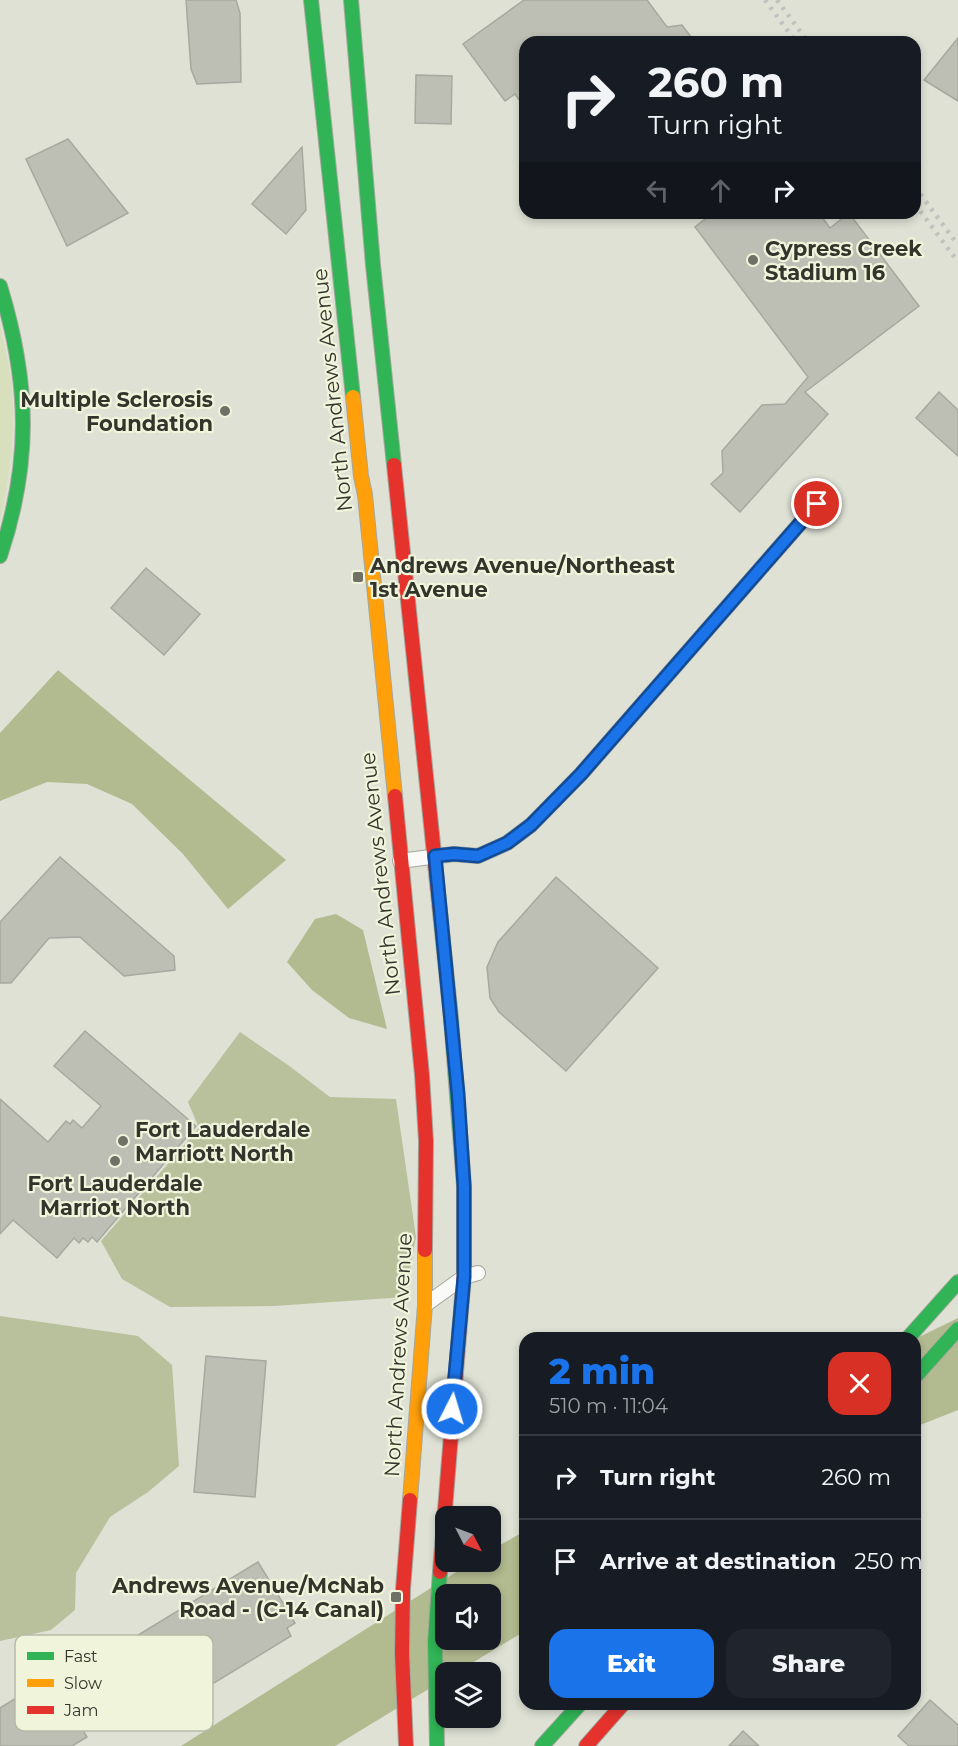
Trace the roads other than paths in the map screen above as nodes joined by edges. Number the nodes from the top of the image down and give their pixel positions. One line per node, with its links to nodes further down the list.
1 (311, 0): 7 (main road, North Andrews Avenue)
2 (351, 0): 6 (main road)
3 (0, 286): 5 (main road)
4 (817, 504): 6 (street)
5 (0, 556)
6 (435, 856): 7 (street); 9 (main road)
7 (400, 861): 11 (main road, North Andrews Avenue)
8 (478, 1273): 9 (street)
9 (464, 1277): 11 (street); 17 (main road)
10 (958, 1282): 13 (main road)
11 (425, 1305): 18 (main road, North Andrews Avenue)
12 (958, 1329): 14 (main road)
13 (913, 1332)
14 (921, 1370)
15 (575, 1710): 21 (main road)
16 (618, 1710): 22 (main road)
17 (436, 1731): 19 (main road); 20 (main road)
18 (406, 1746)
19 (437, 1746)
20 (451, 1746)
21 (542, 1746)
22 (586, 1746)

